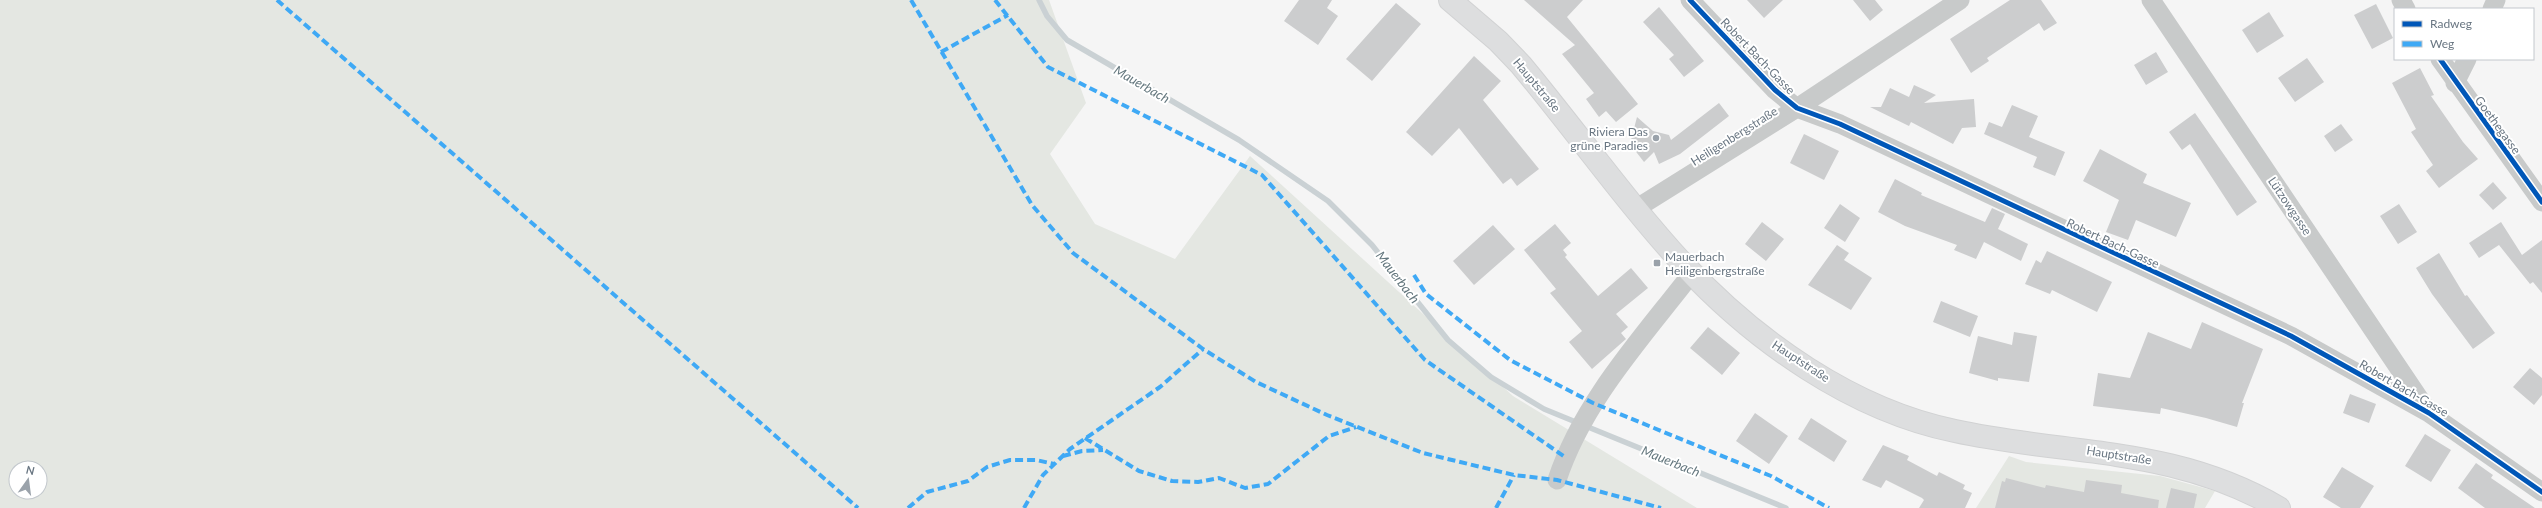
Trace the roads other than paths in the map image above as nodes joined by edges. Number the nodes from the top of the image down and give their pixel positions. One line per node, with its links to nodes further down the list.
1 (1450, 0): 10 (main road, Hauptstraße)
2 (1690, 0): 8 (street, Robert Bach-Gasse)
3 (1960, 0): 8 (street, Heiligenbergstraße)
4 (2151, 0): 12 (street, Lützowgasse)
5 (2441, 60): 7 (street, Goethegasse)
6 (2466, 60): 7 (street)
7 (2455, 83): 9 (street, Goethegasse)
8 (1797, 108): 10 (street, Heiligenbergstraße); 12 (street, Robert Bach-Gasse)
9 (2542, 202)
10 (1637, 208): 11 (main road, Hauptstraße)
11 (1692, 273): 13 (street); 15 (main road, Hauptstraße)
12 (2429, 413): 14 (street, Robert Bach-Gasse)
13 (1557, 480)
14 (2542, 492)
15 (2279, 508)

